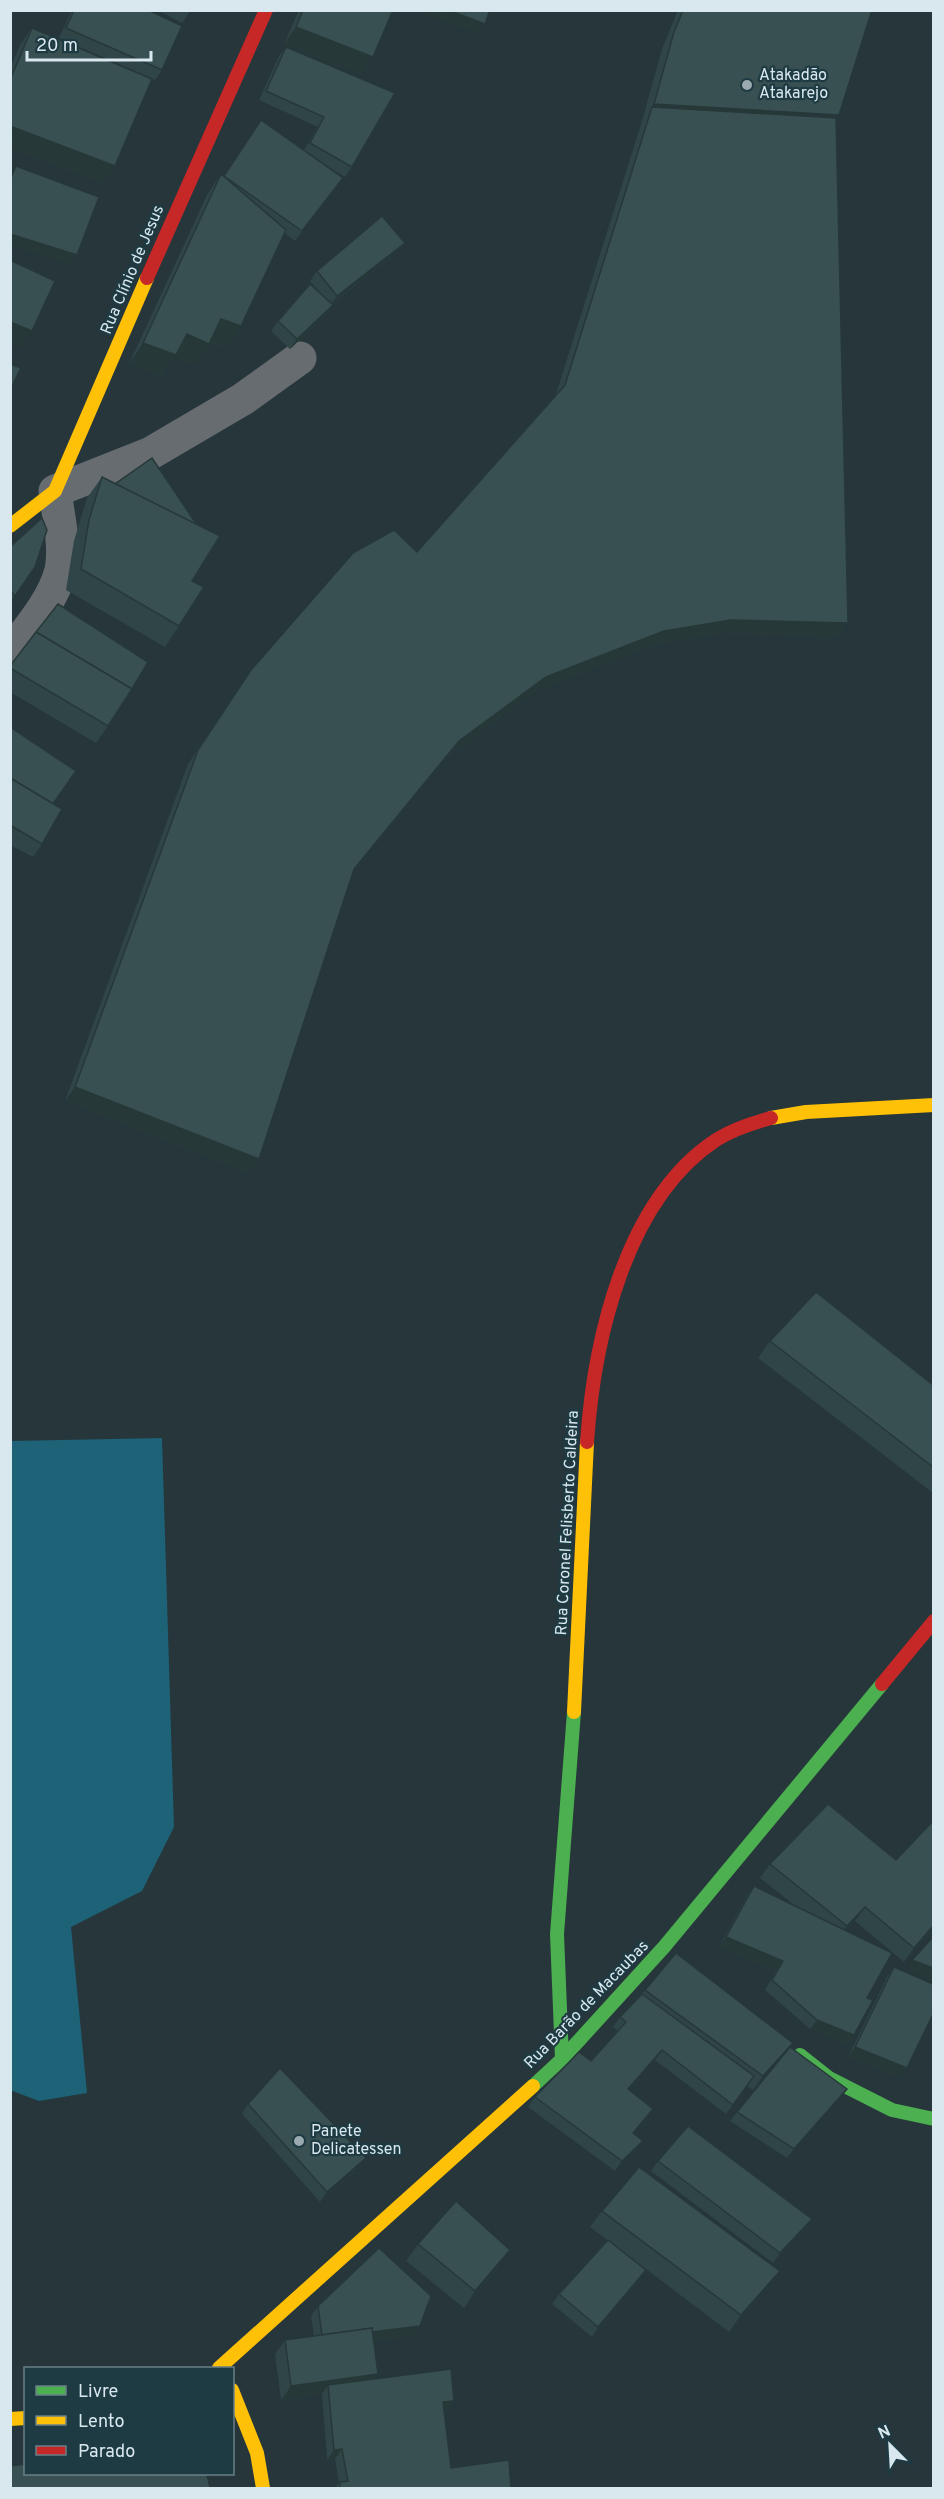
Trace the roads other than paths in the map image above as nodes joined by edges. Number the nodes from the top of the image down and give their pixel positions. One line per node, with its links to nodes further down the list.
1 (266, 10): 3 (street, Rua Clínio de Jesus)
2 (300, 358): 3 (street)
3 (55, 491): 4 (street, Rua Clínio de Jesus); 5 (street)
4 (10, 526)
5 (10, 653)
6 (933, 1105): 9 (street, Rua Coronel Felisberto Caldeira)
7 (933, 1621): 9 (street, Rua Barão de Macaubas)
8 (791, 2048): 10 (street)
9 (562, 2059): 11 (street, Rua Barão de Macaubas)
10 (933, 2119)
11 (220, 2367)
12 (234, 2395): 13 (street)
13 (262, 2488)

